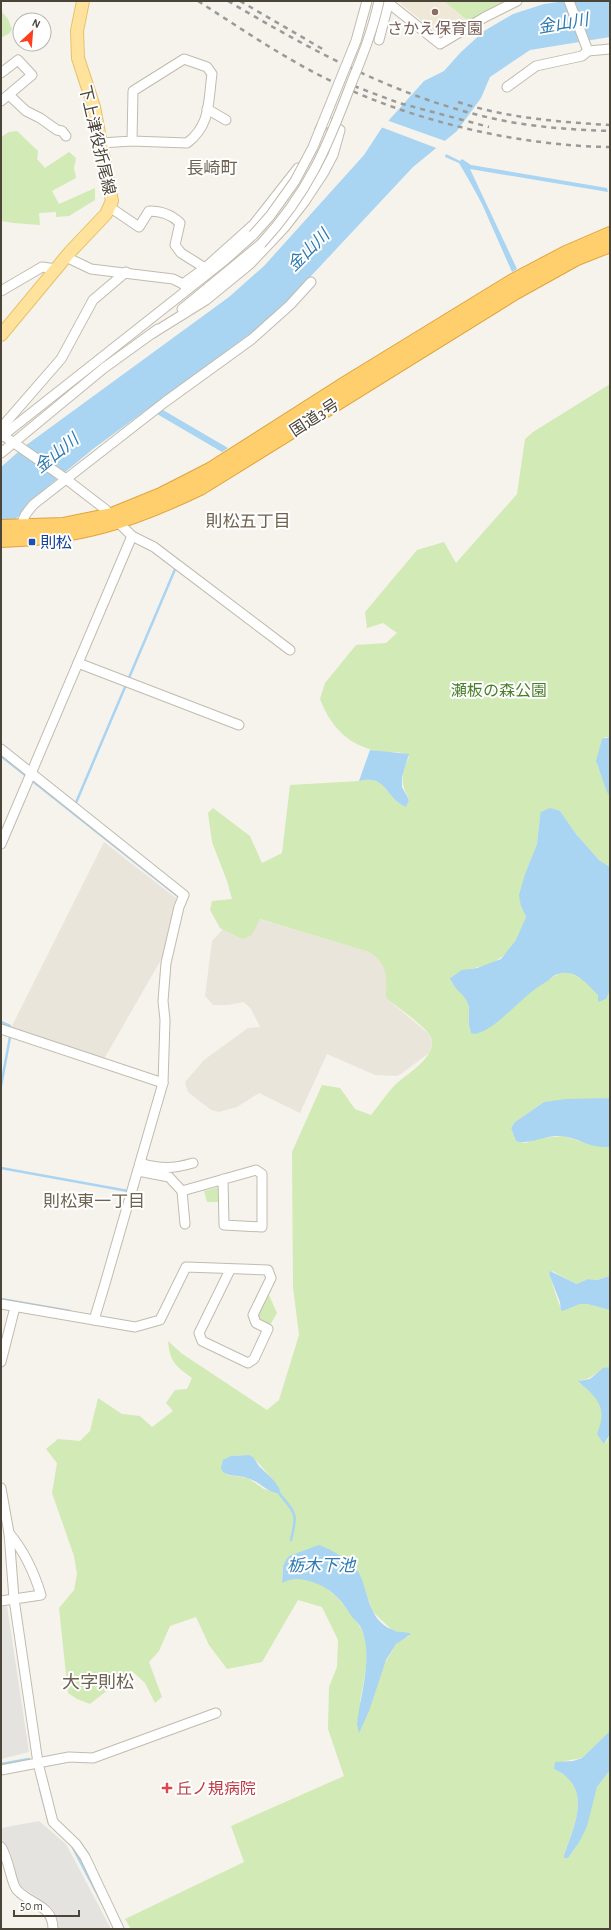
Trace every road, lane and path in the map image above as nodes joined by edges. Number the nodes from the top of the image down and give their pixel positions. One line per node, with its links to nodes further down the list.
1 (83, 1): 18 (main road, 下上津役折尾線)
2 (367, 1): 27 (street, bridge)
3 (379, 1): 29 (street, bridge)
4 (517, 1): 6 (street)
5 (569, 1): 9 (street)
6 (388, 2): 7 (street)
7 (380, 40)
8 (610, 49): 9 (street)
9 (588, 51): 11 (street)
10 (1, 73): 12 (street)
11 (507, 87)
12 (9, 95): 13 (street); 16 (street)
13 (1, 101)
14 (208, 109): 15 (street); 17 (street); 17 (street)
15 (226, 120)
16 (66, 136)
17 (132, 141): 18 (street)
18 (101, 143): 19 (main road, 下上津役折尾線)
19 (111, 208): 22 (main road, 下上津役折尾線); 23 (street)
20 (610, 234): 35 (highway, 国道3号)
21 (610, 245): 35 (highway, 国道3号)
22 (66, 257): 24 (main road, 下上津役折尾線); 25 (street)
23 (205, 268): 27 (street); 29 (street)
24 (56, 269): 28 (street); 30 (main road, 下上津役折尾線)
25 (126, 272): 27 (street); 31 (street)
26 (311, 282): 34 (street)
27 (185, 287): 31 (street)
28 (1, 291)
29 (153, 333): 32 (street)
30 (1, 335)
31 (1, 434): 32 (street)
32 (13, 442): 33 (street); 34 (street)
33 (1, 453)
34 (66, 479): 35 (street); 36 (street)
35 (115, 519): 36 (highway, 国道3号); 37 (highway, 国道3号); 38 (street)
36 (20, 527): 37 (highway, 国道3号)
37 (3, 535)
38 (132, 536): 39 (street); 40 (street)
39 (290, 650)
40 (78, 663): 41 (street); 43 (street)
41 (239, 726)
42 (1, 749): 43 (street)
43 (31, 774): 44 (street); 46 (street)
44 (1, 844)
45 (1, 1029): 46 (street)
46 (163, 1082): 48 (street)
47 (193, 1163): 48 (street)
48 (139, 1167): 50 (street); 55 (street)
49 (223, 1179): 49 (street); 50 (street)
50 (182, 1191): 51 (street)
51 (186, 1224)
52 (230, 1270): 52 (street); 55 (street)
53 (1, 1304): 54 (street)
54 (15, 1306): 55 (street); 56 (street)
55 (94, 1320)
56 (1, 1362)
57 (1, 1488): 58 (street)
58 (9, 1534): 59 (street); 59 (street)
59 (14, 1599): 60 (street); 62 (street)
60 (1, 1601)
61 (216, 1713): 62 (street)
62 (38, 1763): 63 (street); 66 (street)
63 (1, 1770)
64 (1, 1847): 65 (street)
65 (53, 1929)
66 (119, 1929)

